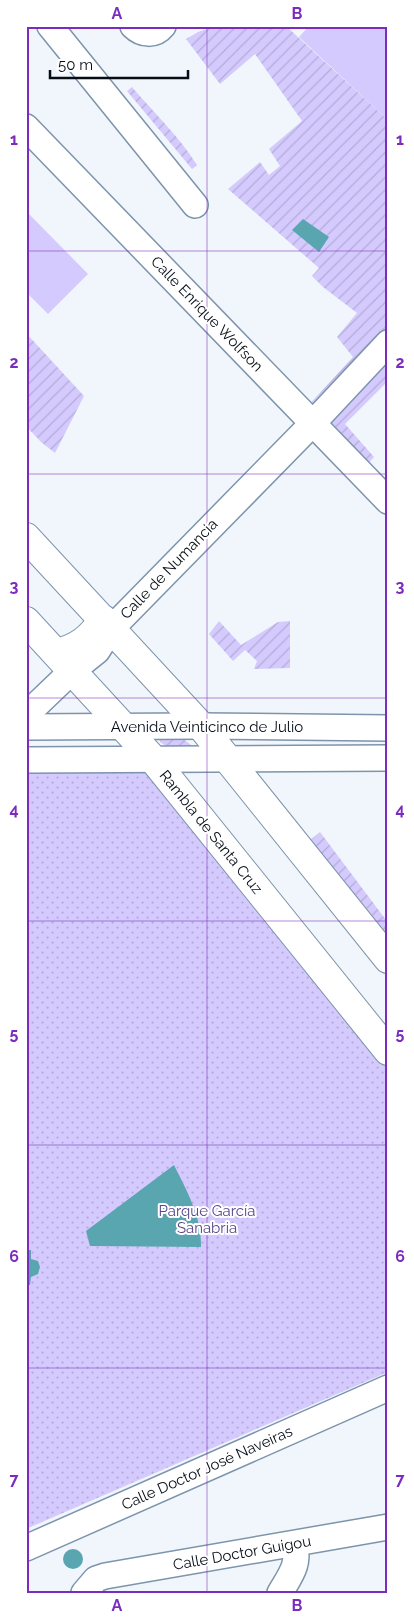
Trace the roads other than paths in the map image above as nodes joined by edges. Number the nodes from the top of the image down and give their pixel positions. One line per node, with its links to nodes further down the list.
1 (50, 26): 5 (street)
2 (133, 26): 3 (street)
3 (163, 26)
4 (26, 127): 7 (street, Calle Enrique Wolfson)
5 (195, 205)
6 (388, 343): 7 (street, Calle de Numancia)
7 (313, 423): 8 (street, Calle Enrique Wolfson); 11 (street, Calle de Numancia)
8 (388, 501)
9 (26, 537): 11 (main road)
10 (26, 621): 12 (main road, Rambla de Santa Cruz)
11 (107, 623): 12 (main road); 14 (main road)
12 (64, 662): 13 (street); 16 (main road, Rambla de Santa Cruz)
13 (26, 715)
14 (201, 726): 16 (street, Avenida Veinticinco de Julio); 17 (street, Avenida Veinticinco de Julio); 18 (main road)
15 (26, 727): 16 (street, Avenida Veinticinco de Julio)
16 (124, 727): 19 (main road, Rambla de Santa Cruz)
17 (388, 728)
18 (226, 757): 19 (street, Avenida Veinticinco de Julio); 20 (street, Avenida Veinticinco de Julio); 22 (main road)
19 (152, 758): 21 (street, Avenida Veinticinco de Julio); 23 (main road, Rambla de Santa Cruz)
20 (388, 758)
21 (26, 760)
22 (388, 959)
23 (388, 1051)
24 (388, 1388): 27 (street, Calle Doctor José Naveiras)
25 (388, 1527): 26 (street, Calle Doctor Guigou)
26 (296, 1544): 28 (street, Calle Doctor Guigou); 29 (street)
27 (26, 1548)
28 (90, 1586)
29 (280, 1593)

